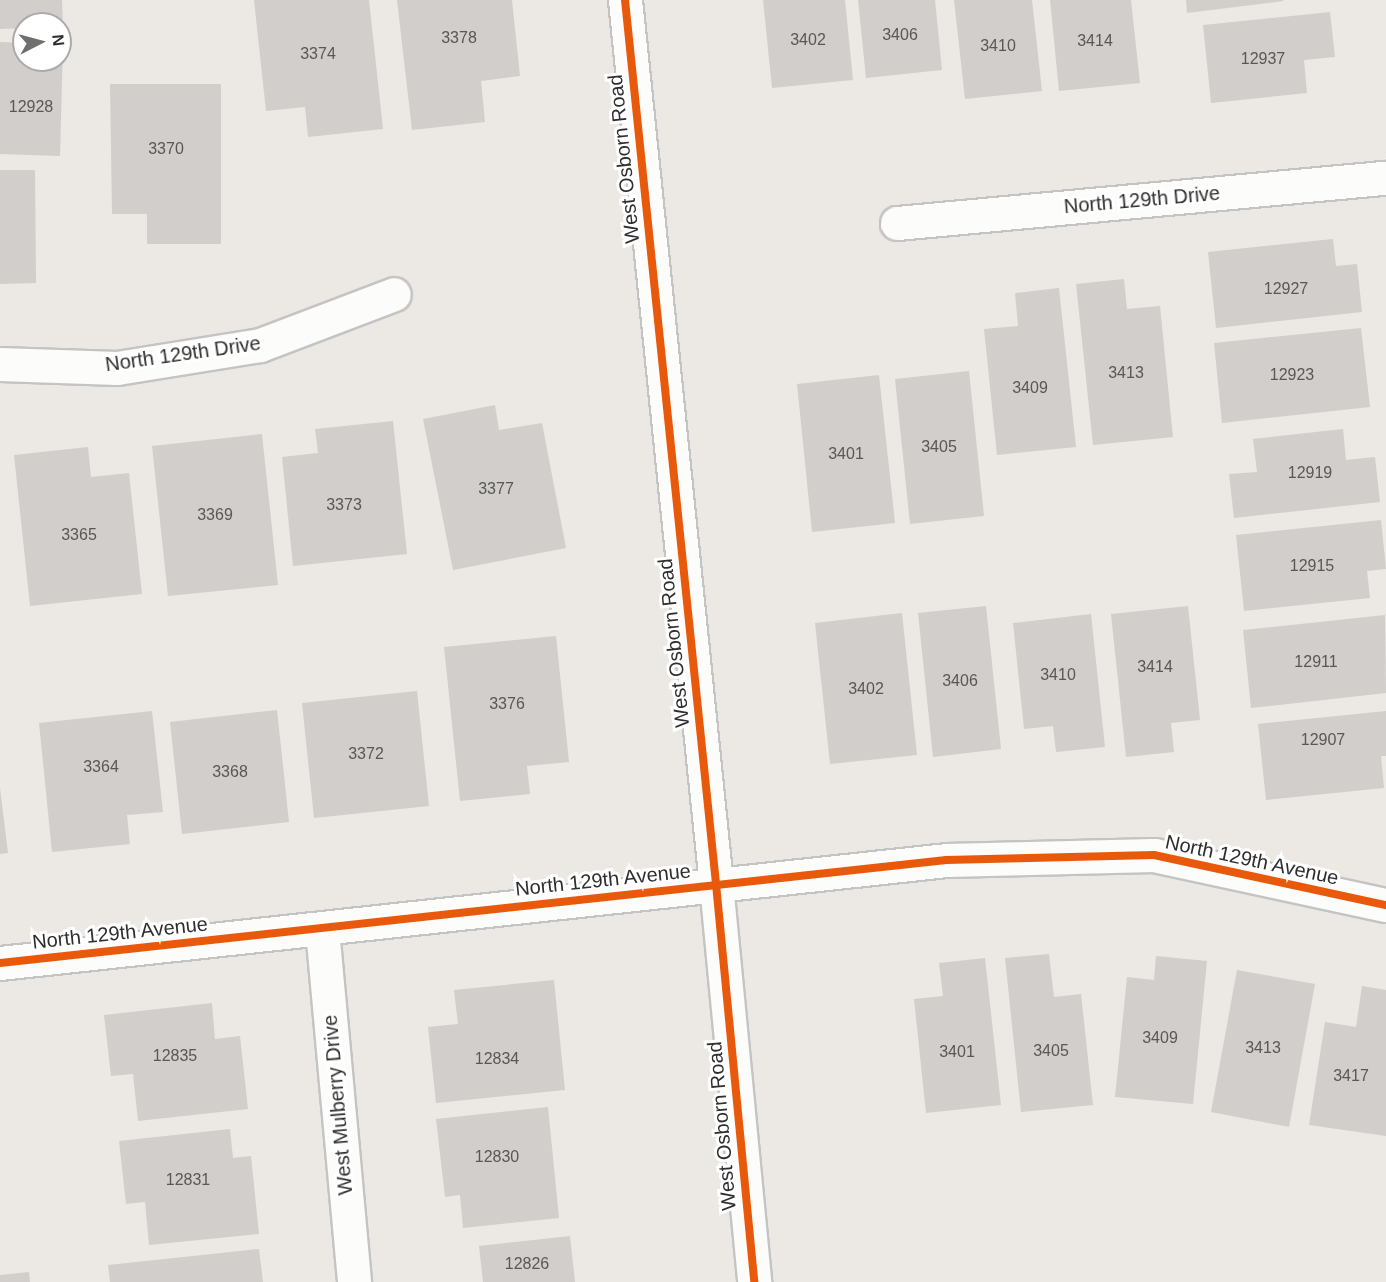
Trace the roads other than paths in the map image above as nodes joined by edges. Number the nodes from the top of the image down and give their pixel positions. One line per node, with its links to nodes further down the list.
1 (625, 0): 6 (street, West Osborn Road)
2 (1386, 178): 3 (street, North 129th Drive)
3 (897, 223)
4 (394, 294): 5 (street, North 129th Drive)
5 (0, 363)
6 (716, 884): 7 (street, North 129th Avenue); 8 (street, North 129th Avenue); 11 (street, West Osborn Road)
7 (1386, 905)
8 (322, 929): 9 (street, North 129th Avenue); 10 (street, West Mulberry Drive)
9 (0, 963)
10 (354, 1282)
11 (754, 1282)

